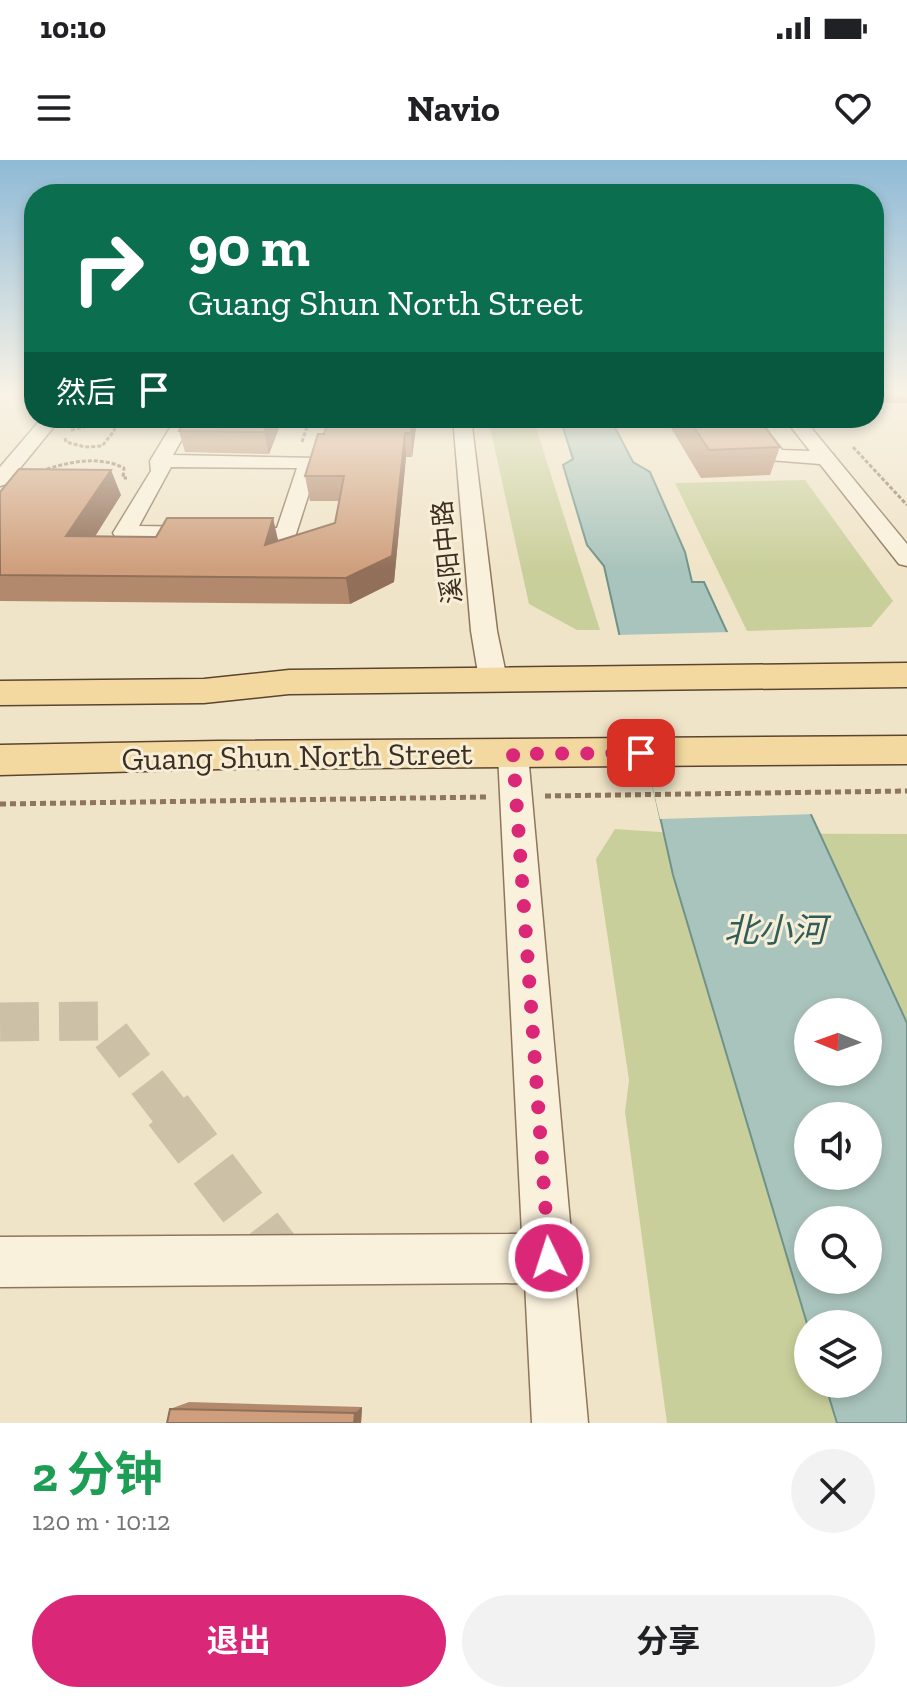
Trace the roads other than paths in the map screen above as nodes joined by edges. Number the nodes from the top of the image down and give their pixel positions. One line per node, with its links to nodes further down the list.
1 (24, 451): 9 (street)
2 (167, 451): 8 (street)
3 (465, 451): 14 (street, 溪阳中路)
4 (772, 451): 7 (street)
5 (820, 451): 7 (street)
6 (841, 451): 10 (street)
7 (826, 458): 11 (street)
8 (158, 470): 8 (street)
9 (0, 480)
10 (907, 526)
11 (907, 559)
12 (836, 675): 13 (main road); 14 (main road, Guang Shun North Street); 16 (main road)
13 (907, 675)
14 (493, 679): 15 (main road, Guang Shun North Street)
15 (0, 693)
16 (907, 698)
17 (897, 746): 18 (main road, Guang Shun North Street)
18 (513, 754): 19 (main road, Guang Shun North Street); 20 (street)
19 (0, 760)
20 (549, 1258): 21 (street); 22 (street)
21 (0, 1262)
22 (560, 1423)

